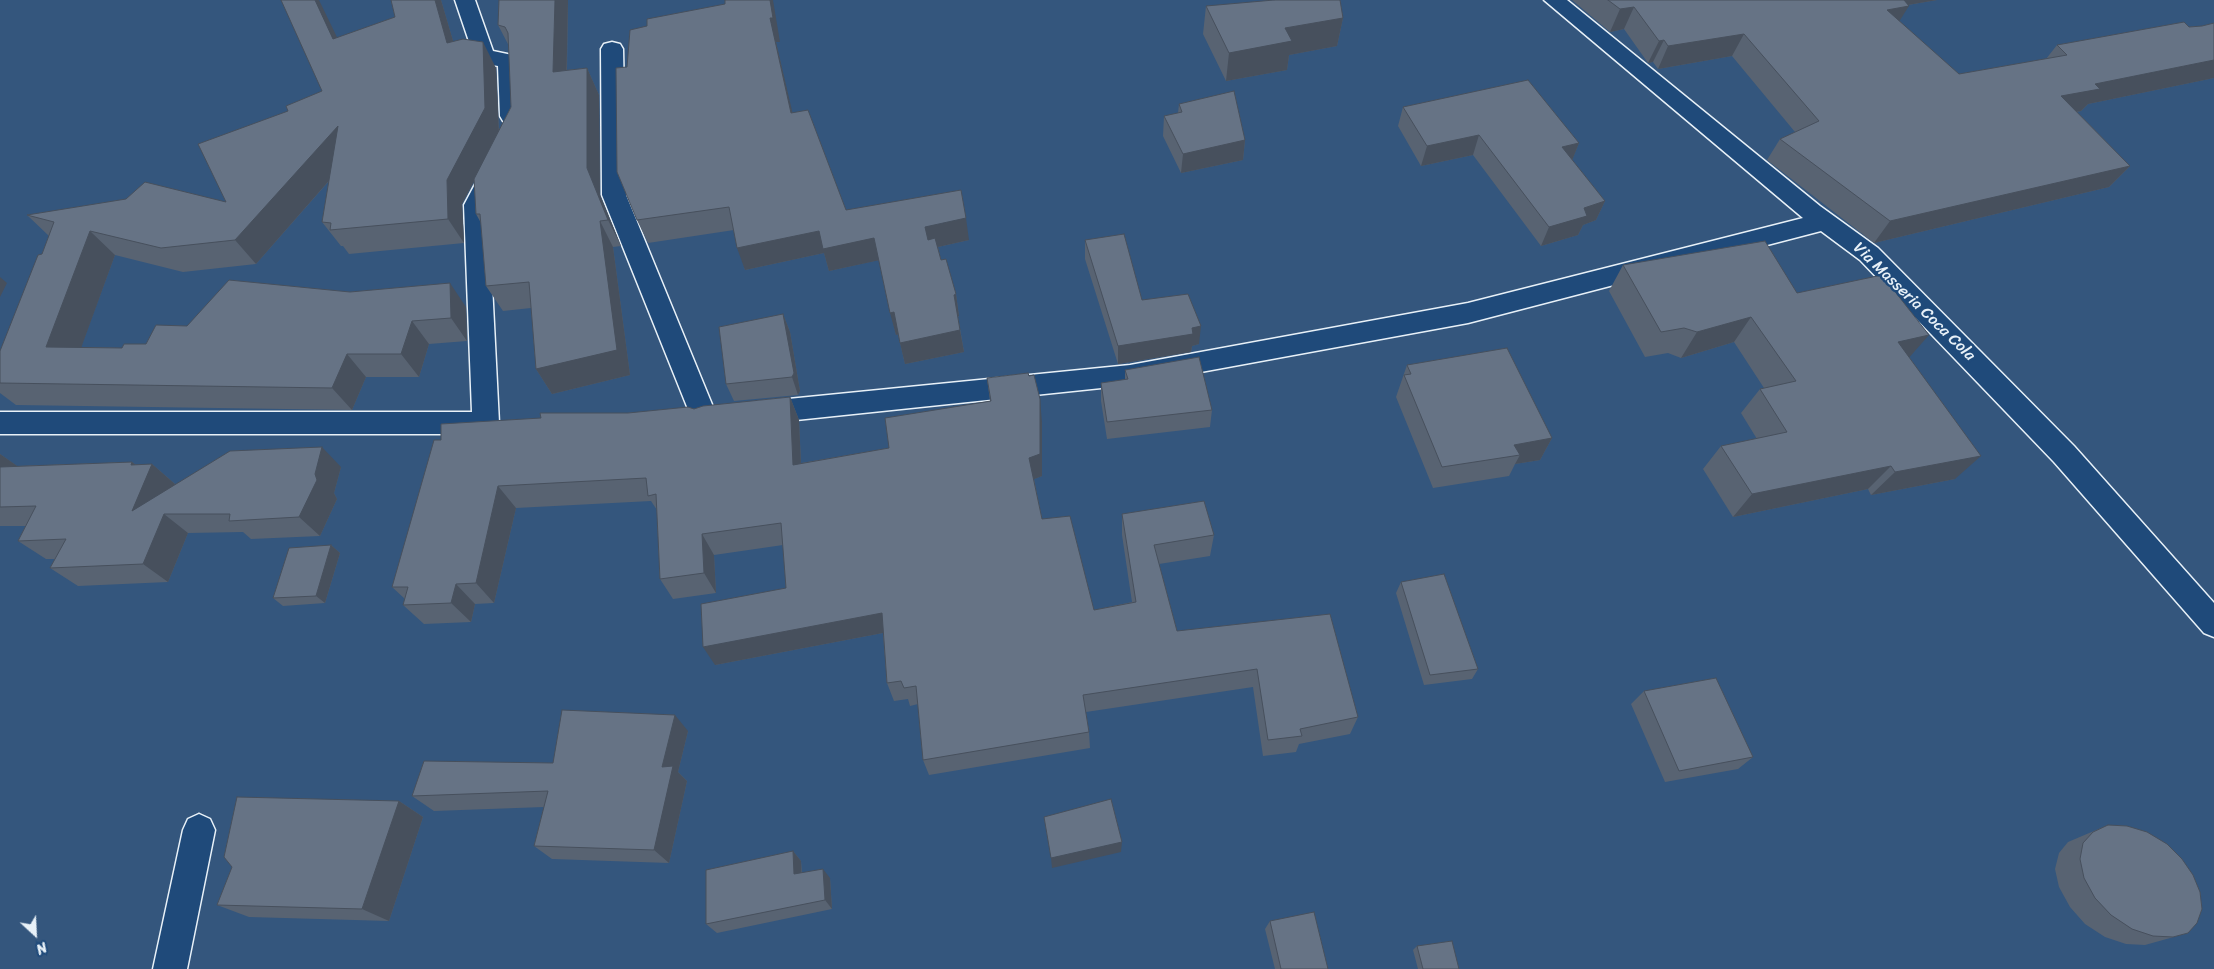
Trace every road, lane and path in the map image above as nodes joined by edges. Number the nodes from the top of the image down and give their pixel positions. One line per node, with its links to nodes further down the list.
1 (465, 0): 4 (street)
2 (1554, 0): 6 (street, Via Masseria Coca Cola)
3 (612, 49): 7 (street)
4 (512, 134)
5 (498, 160): 9 (street)
6 (1825, 221): 7 (street); 10 (street, Via Masseria Coca Cola)
7 (721, 417): 8 (street)
8 (677, 421)
9 (0, 423)
10 (2214, 624)
11 (200, 830): 12 (street)
12 (170, 969)

